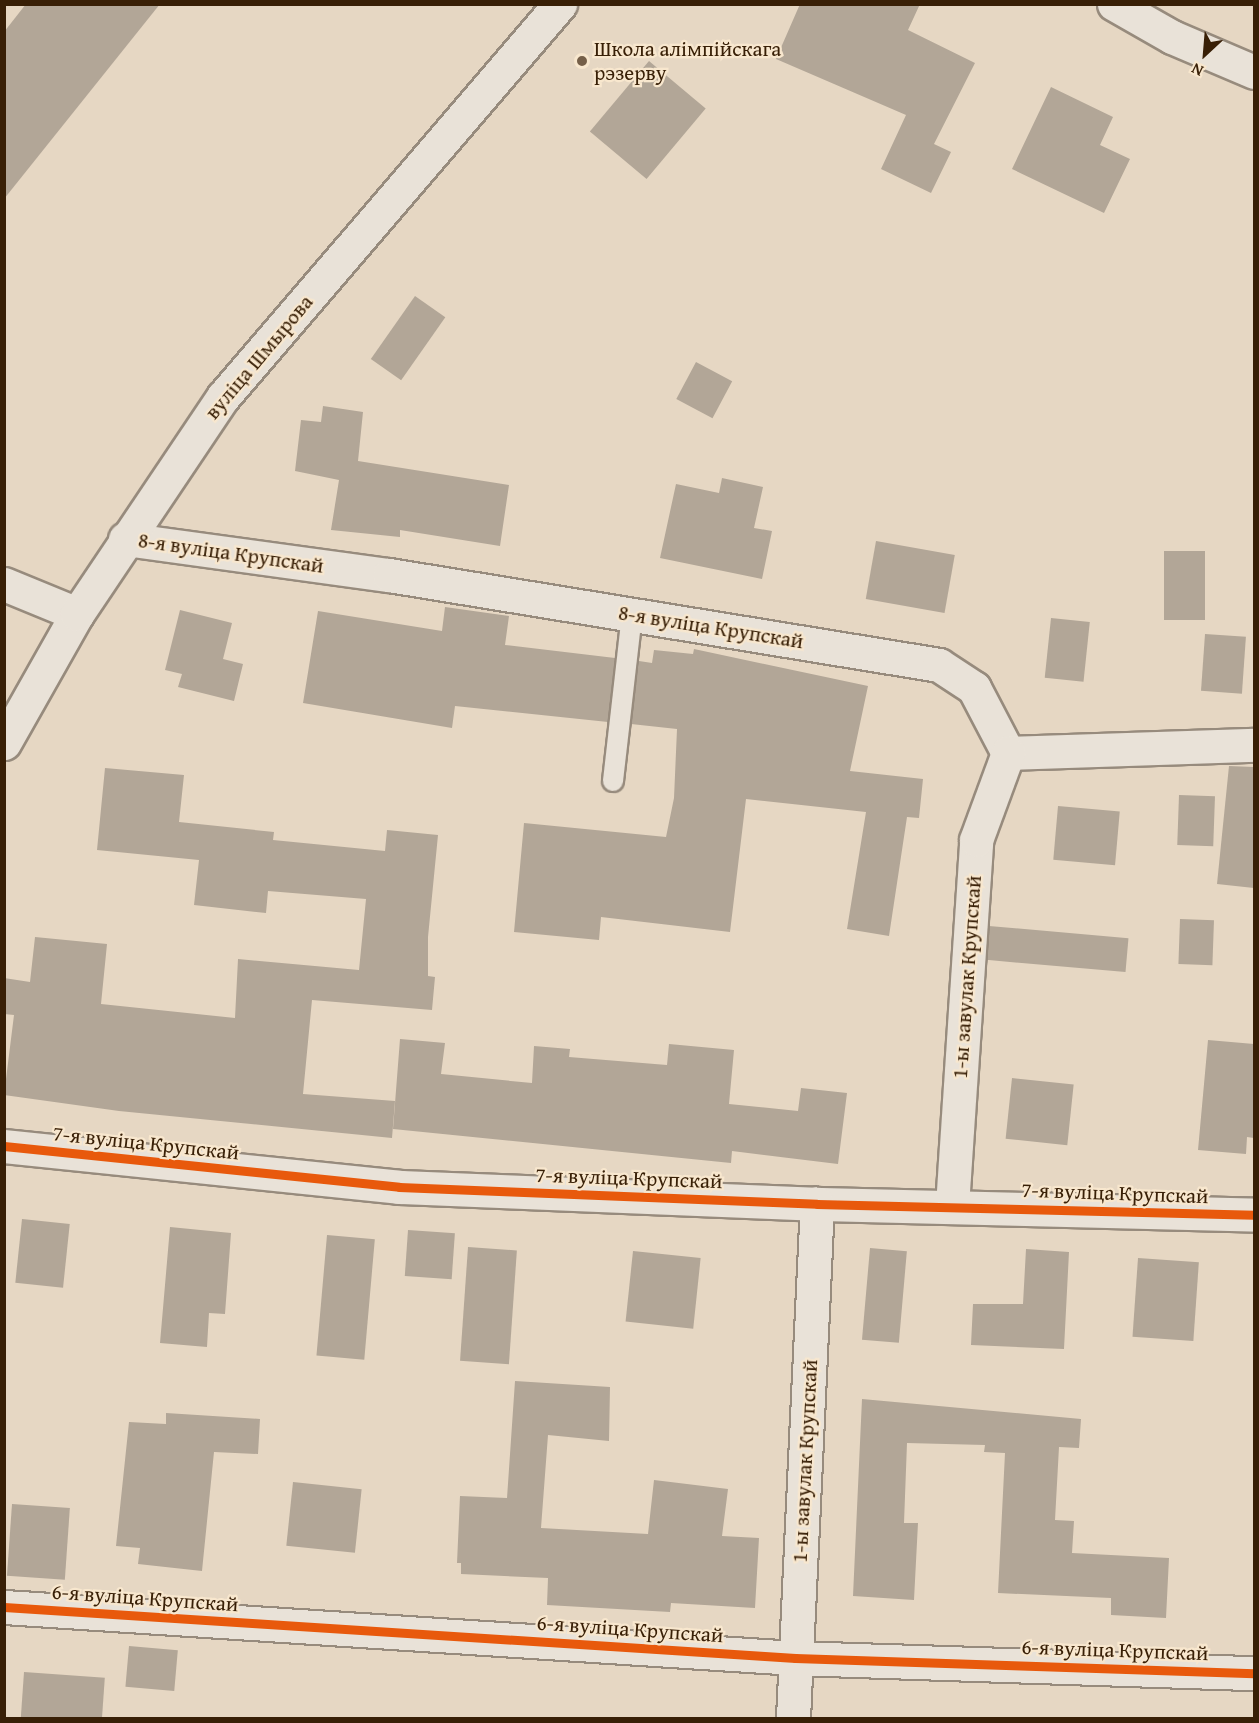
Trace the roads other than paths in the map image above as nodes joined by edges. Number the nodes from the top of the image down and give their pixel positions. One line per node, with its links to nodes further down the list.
1 (560, 4): 4 (street, вуліца Шмырова)
2 (1114, 4): 3 (street)
3 (1254, 72)
4 (124, 539): 6 (street, 8-я вуліца Крупскай); 7 (street, вуліца Шмырова)
5 (4, 584): 7 (street)
6 (632, 613): 10 (street, 8-я вуліца Крупскай); 11 (lane)
7 (77, 614): 8 (street, вуліца Шмырова)
8 (4, 743)
9 (1254, 745): 10 (street)
10 (1008, 753): 14 (street, 1-ы завулак Крупскай)
11 (613, 781)
12 (4, 1146): 13 (street, 7-я вуліца Крупскай)
13 (817, 1204): 14 (street, 7-я вуліца Крупскай); 17 (street, 1-ы завулак Крупскай)
14 (952, 1206): 15 (street, 7-я вуліца Крупскай)
15 (1254, 1215)
16 (4, 1607): 17 (street, 6-я вуліца Крупскай)
17 (795, 1658): 18 (street, 6-я вуліца Крупскай); 19 (street, 1-ы завулак Крупскай)
18 (1254, 1673)
19 (793, 1719)

